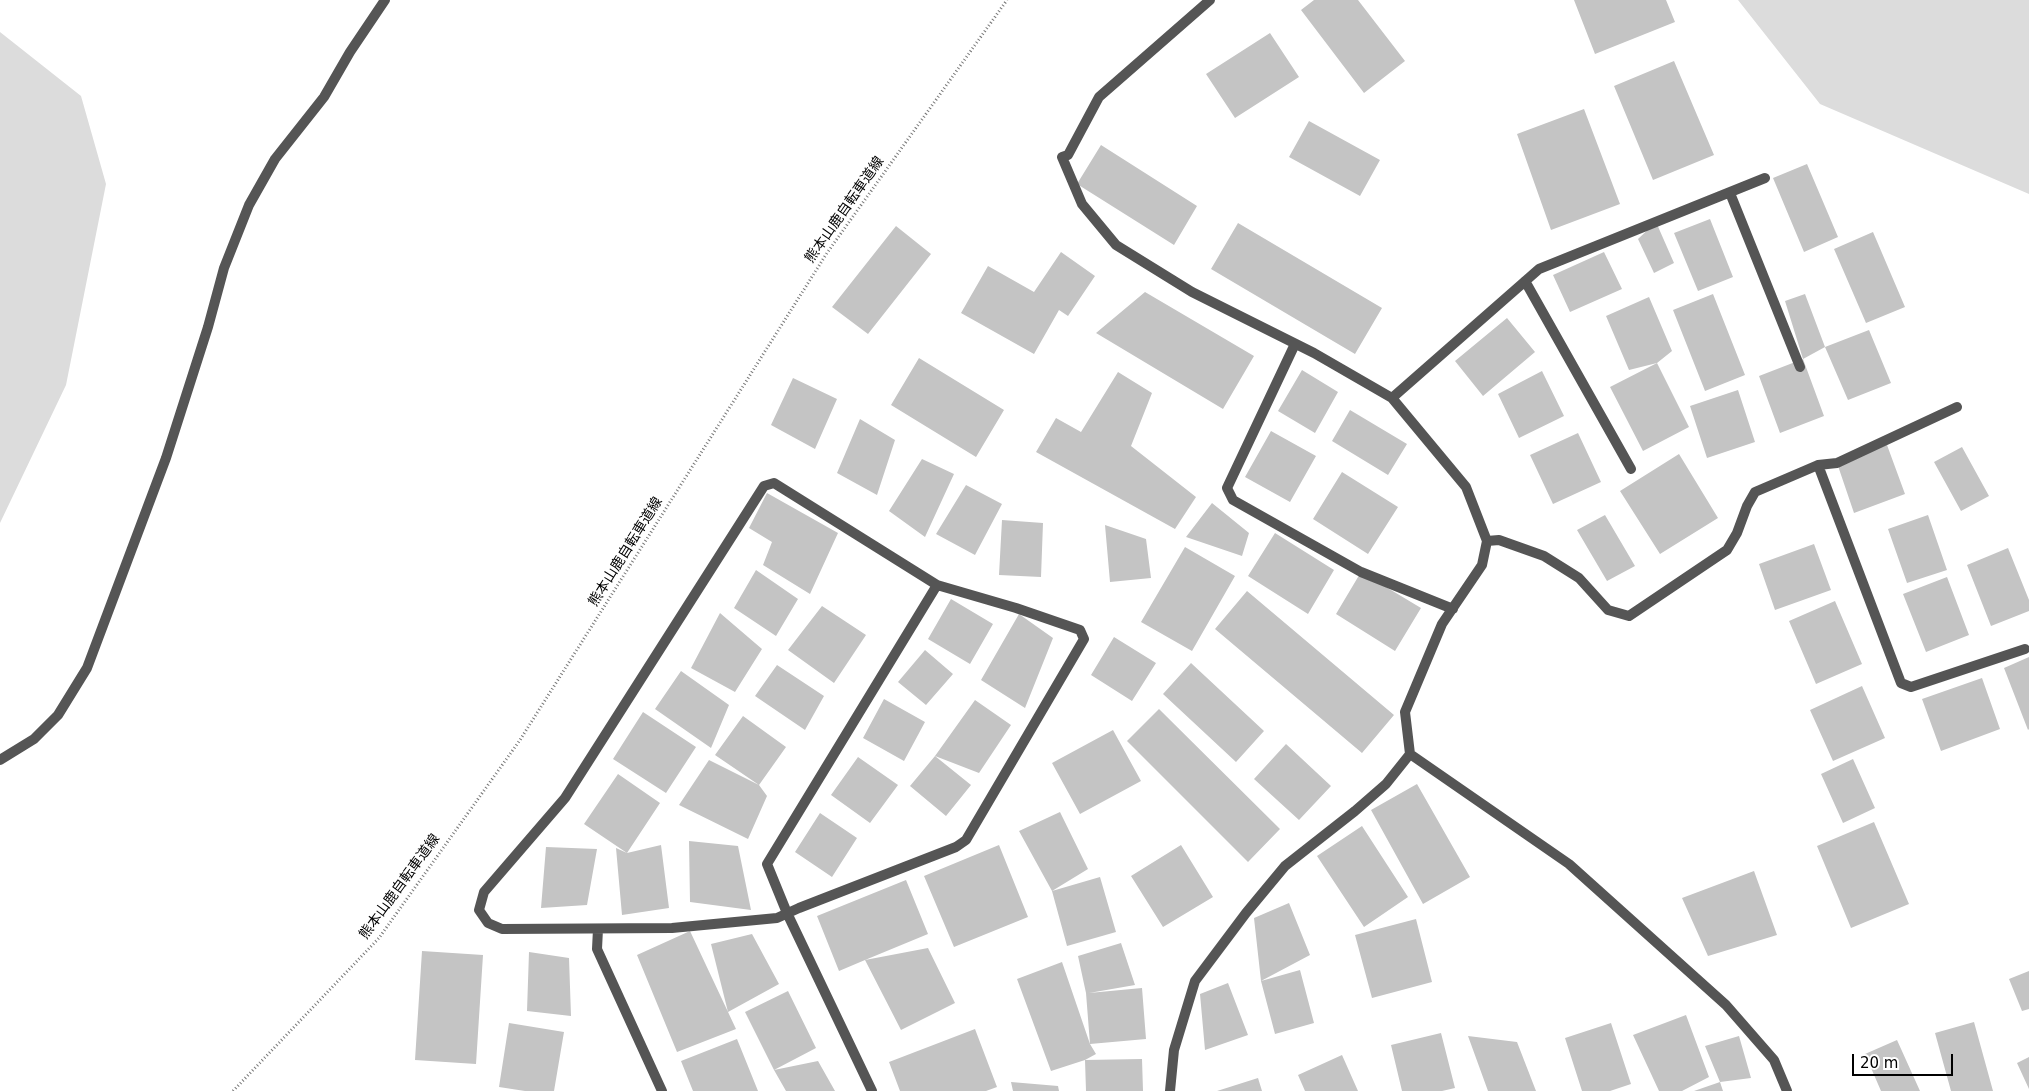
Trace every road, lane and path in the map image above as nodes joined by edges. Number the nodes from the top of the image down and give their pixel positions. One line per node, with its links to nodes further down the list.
1 (385, 0): 18 (street)
2 (1007, 0): 21 (path, 熊本山鹿自転車道線)
3 (1210, 0): 7 (street)
4 (1765, 178): 5 (street)
5 (1730, 193): 6 (street); 8 (street)
6 (1525, 281): 9 (street); 12 (street)
7 (1295, 344): 9 (street); 15 (street)
8 (1800, 367)
9 (1392, 398): 13 (street)
10 (1958, 407): 11 (street)
11 (1818, 465): 13 (street); 16 (street)
12 (1631, 469)
13 (1487, 541): 15 (street)
14 (937, 584): 19 (street); 19 (street); 20 (street)
15 (1453, 609): 17 (street)
16 (2026, 648)
17 (1410, 754): 24 (street); 25 (street)
18 (0, 760)
19 (787, 914): 20 (street); 23 (street)
20 (598, 929): 22 (street)
21 (233, 1091)
22 (662, 1091)
23 (872, 1091)
24 (1170, 1091)
25 (1787, 1091)

